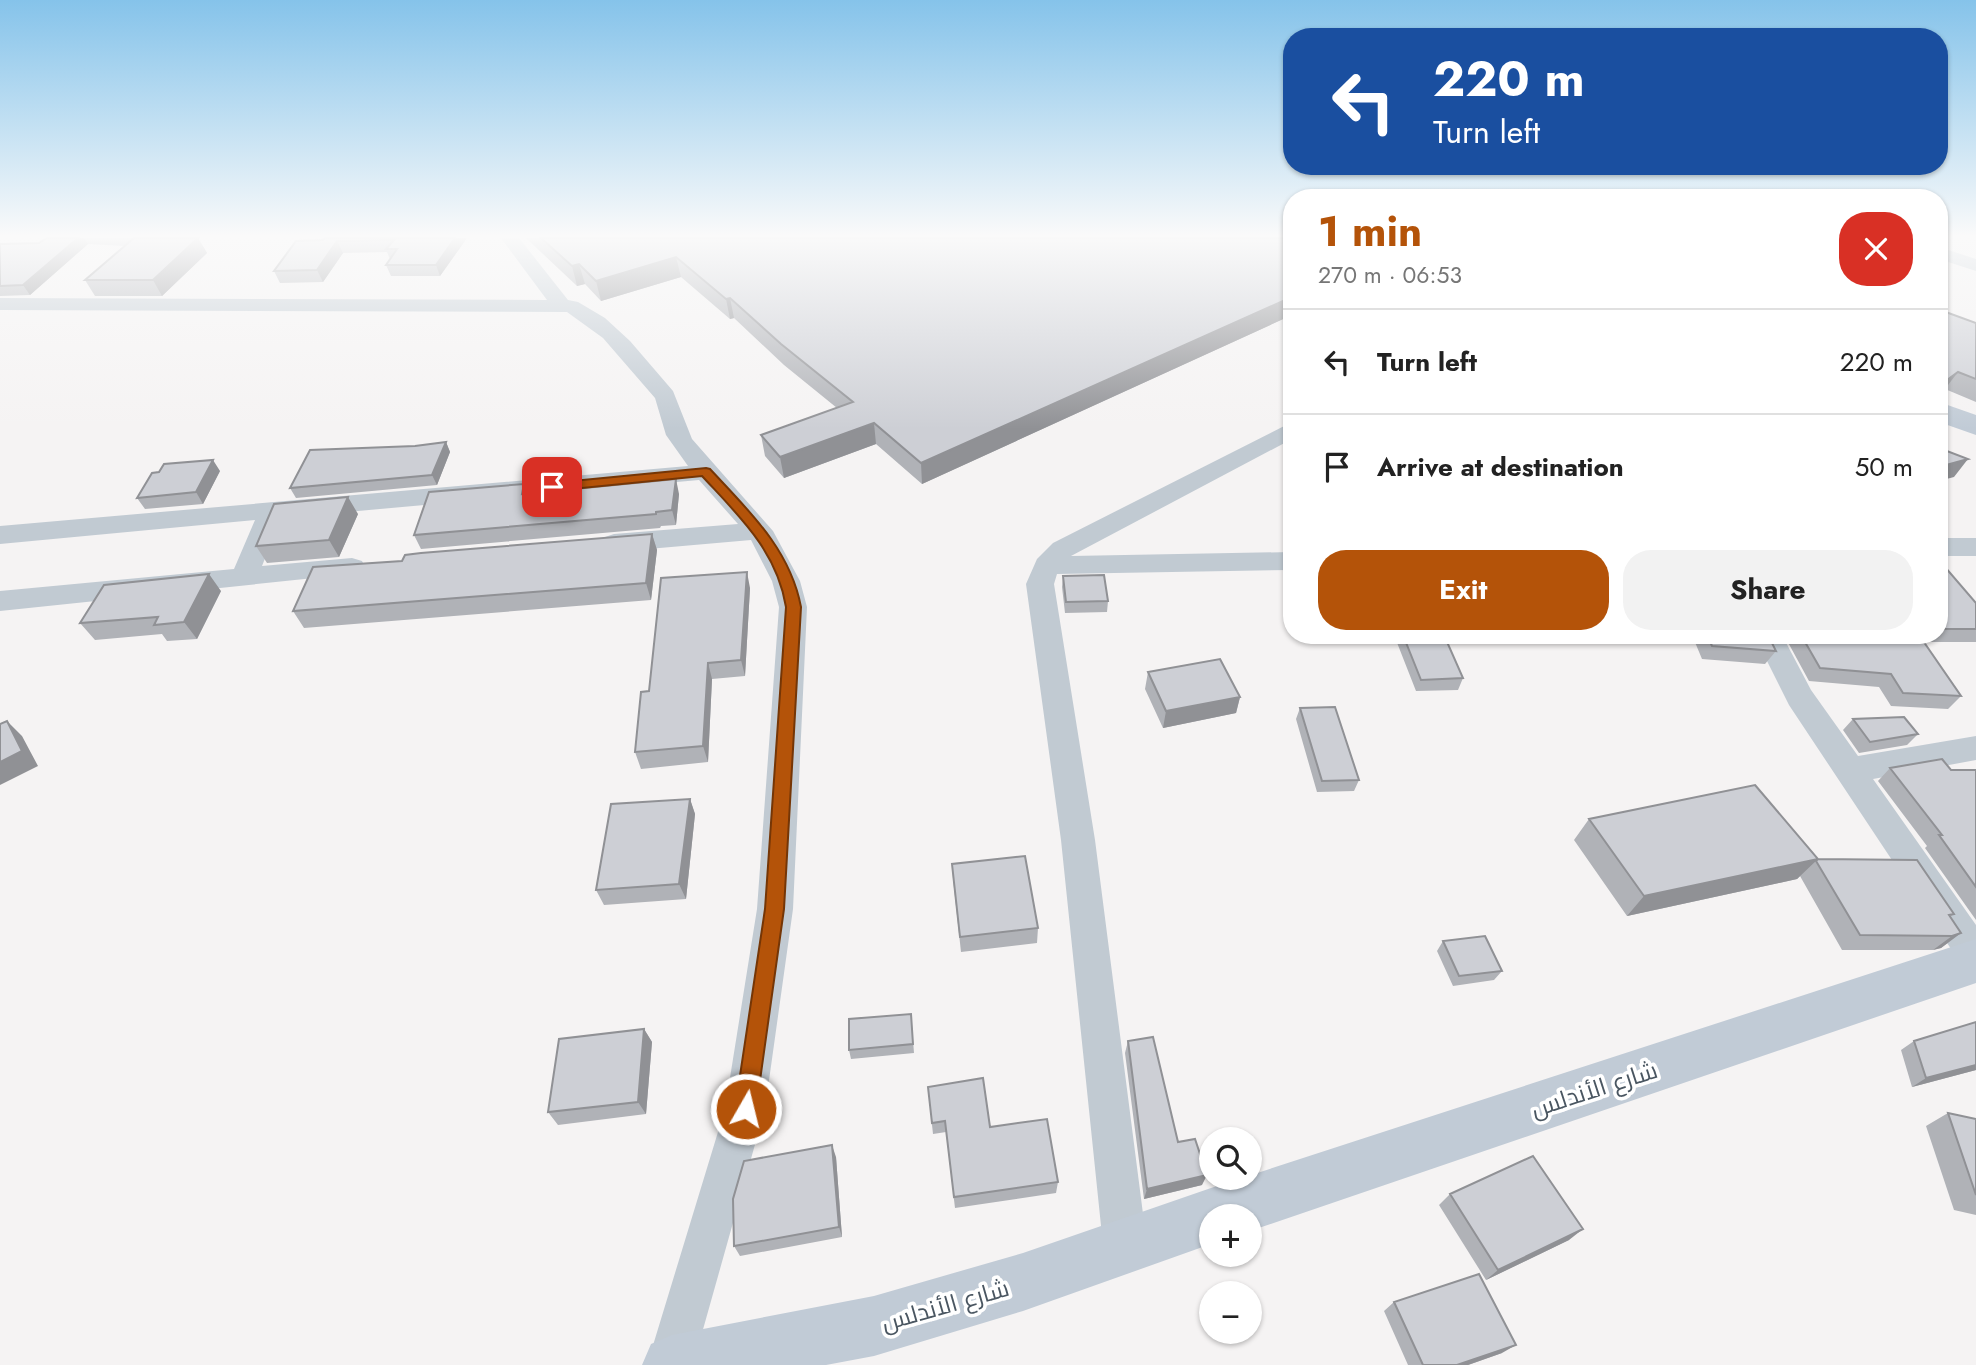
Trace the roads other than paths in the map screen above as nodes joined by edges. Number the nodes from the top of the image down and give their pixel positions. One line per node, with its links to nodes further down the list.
1 (559, 302): 3 (street)
2 (0, 304): 3 (street)
3 (561, 305): 7 (street)
4 (1948, 415): 5 (main road)
5 (1976, 426)
6 (1283, 434): 16 (street)
7 (706, 472): 8 (street); 9 (street)
8 (271, 512): 10 (street); 17 (street)
9 (760, 531): 11 (street); 27 (street)
10 (0, 535)
11 (594, 545)
12 (1948, 547): 13 (street)
13 (1976, 547)
14 (1283, 561): 16 (street)
15 (376, 564): 17 (street)
16 (1046, 565): 26 (street)
17 (244, 578): 18 (street)
18 (0, 601)
19 (1773, 644): 21 (street)
20 (1976, 748): 21 (street)
21 (1850, 770): 22 (street)
22 (1976, 955)
23 (1976, 961): 24 (main road, شارع الأندلس)
24 (1247, 1204)
25 (1199, 1220): 26 (main road, شارع الأندلس)
26 (1125, 1245): 27 (main road, شارع الأندلس)
27 (671, 1365)

